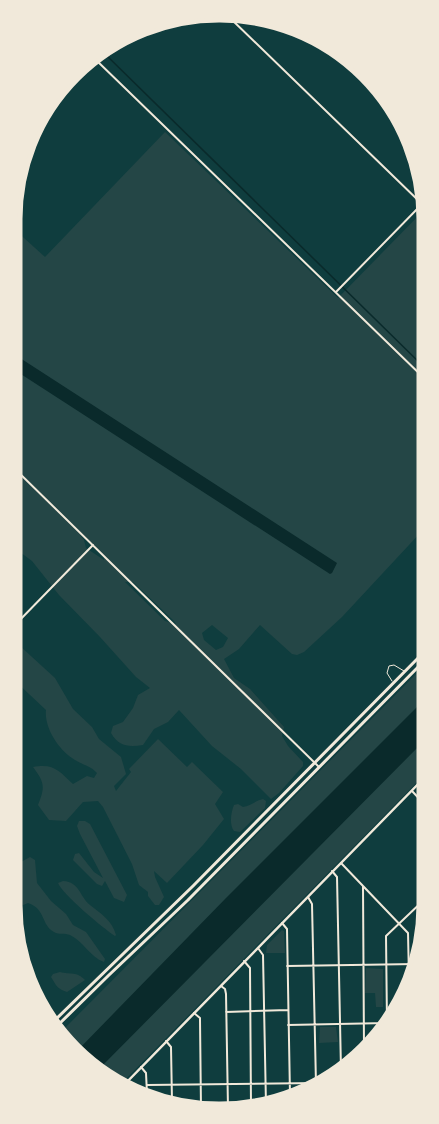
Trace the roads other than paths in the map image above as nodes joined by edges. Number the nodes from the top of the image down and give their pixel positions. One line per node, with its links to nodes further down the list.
1 (232, 20): 3 (street)
2 (98, 61): 5 (street)
3 (418, 198)
4 (419, 207): 5 (street)
5 (336, 291): 6 (street)
6 (419, 373)
7 (20, 474): 8 (street)
8 (93, 546): 9 (street); 15 (street)
9 (20, 620)
10 (419, 657): 12 (main road)
11 (419, 666): 14 (main road)
12 (405, 672): 13 (main road); 13 (lane)
13 (394, 683): 14 (lane); 15 (main road)
14 (398, 688): 16 (main road)
15 (314, 763): 16 (street); 43 (main road)
16 (319, 767): 45 (main road)
17 (419, 784): 18 (street)
18 (412, 791): 19 (street); 20 (street)
19 (419, 798)
20 (341, 862): 21 (street); 22 (street)
21 (332, 871): 23 (street); 33 (street)
22 (363, 886): 26 (street); 29 (street)
23 (308, 896): 25 (street); 32 (street)
24 (417, 907): 26 (street)
25 (282, 923): 27 (street); 34 (street)
26 (399, 924): 30 (street); 31 (street)
27 (258, 947): 28 (street); 39 (street)
28 (244, 961): 36 (street); 38 (street)
29 (362, 964): 30 (street); 33 (street); 48 (street)
30 (386, 964): 31 (street); 42 (street)
31 (408, 964): 35 (street)
32 (313, 965): 33 (street); 34 (street); 46 (street)
33 (338, 965): 47 (street)
34 (288, 966): 37 (street)
35 (408, 968)
36 (221, 986): 40 (street); 41 (street)
37 (288, 1010): 39 (street); 49 (street)
38 (250, 1011): 39 (street); 41 (street); 56 (street)
39 (264, 1011): 57 (street)
40 (194, 1012): 50 (street); 61 (street)
41 (226, 1012): 62 (street)
42 (387, 1012)
43 (56, 1019)
44 (380, 1023): 48 (street)
45 (59, 1024)
46 (314, 1024): 47 (street); 49 (street); 54 (street)
47 (340, 1024): 48 (street); 52 (street)
48 (363, 1024): 51 (street)
49 (288, 1025): 58 (street)
50 (166, 1042): 53 (street); 60 (street)
51 (364, 1043)
52 (341, 1063)
53 (140, 1067): 55 (street); 63 (street)
54 (316, 1079)
55 (127, 1081)
56 (251, 1083): 57 (street); 62 (street); 68 (street)
57 (265, 1083): 58 (street); 67 (street)
58 (289, 1083): 59 (street); 65 (street)
59 (308, 1083)
60 (172, 1084): 61 (street); 63 (street); 66 (street)
61 (201, 1084): 62 (street); 69 (street)
62 (228, 1084): 70 (street)
63 (147, 1085): 64 (street)
64 (147, 1090)
65 (290, 1091)
66 (172, 1098)
67 (266, 1098)
68 (251, 1101)
69 (201, 1103)
70 (228, 1104)

